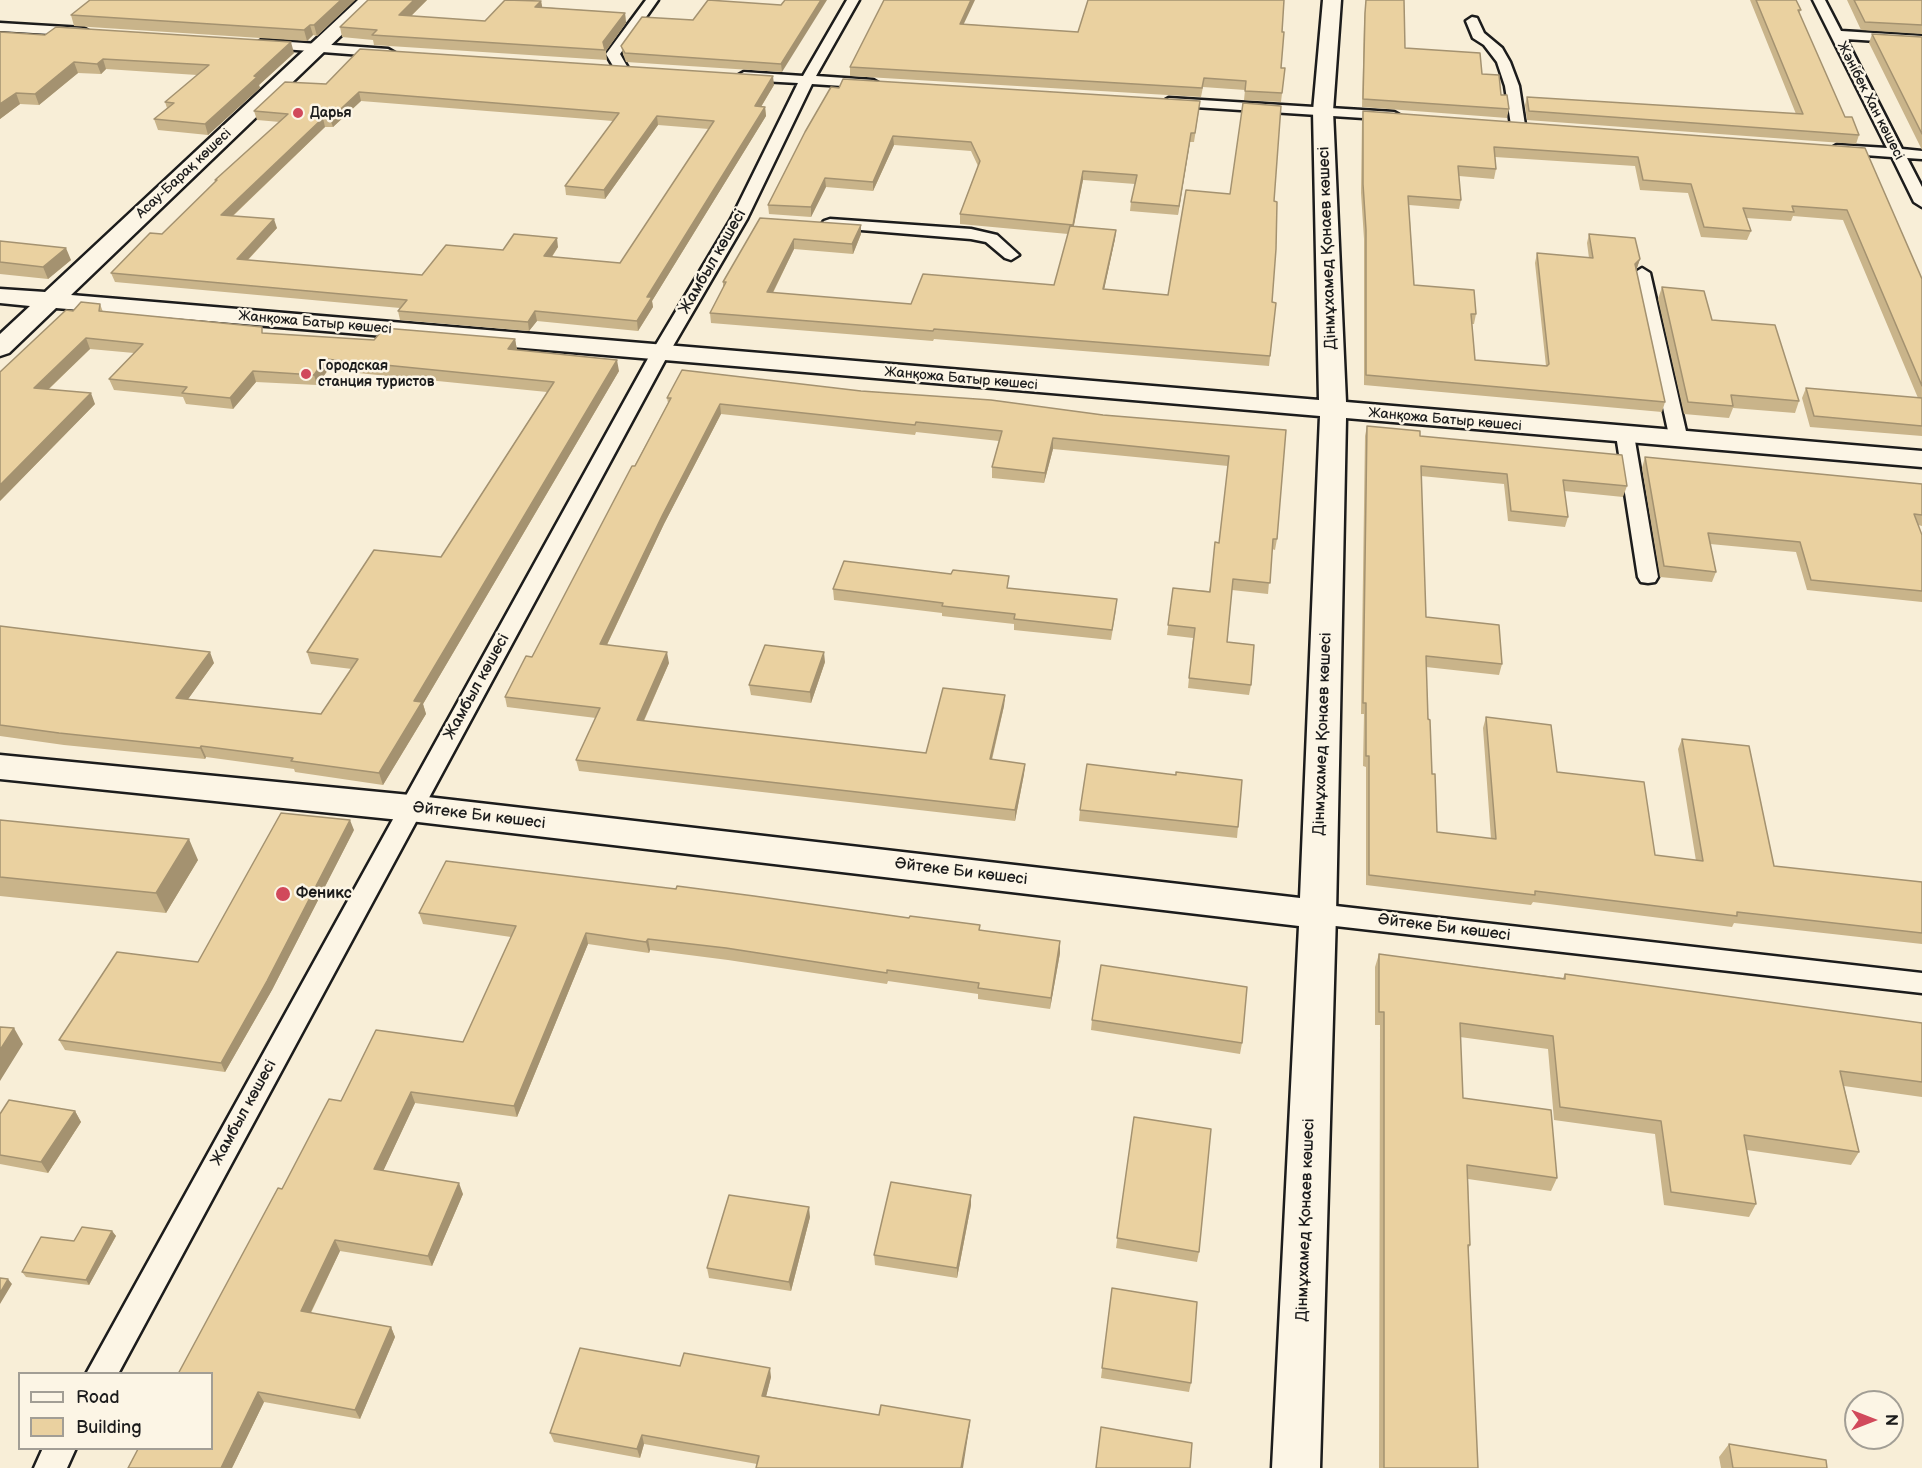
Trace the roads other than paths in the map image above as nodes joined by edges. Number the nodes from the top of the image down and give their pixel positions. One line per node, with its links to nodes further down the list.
1 (369, 0): 12 (street, Асау-Барақ көшесі)
2 (652, 0): 14 (street)
3 (853, 0): 16 (street, Жамбыл көшесі)
4 (1332, 0): 19 (street, Дінмұхамед Қонаев көшесі)
5 (1819, 0): 9 (street, Жәнібек Хан көшесі)
6 (1472, 21): 21 (street)
7 (0, 27): 8 (street)
8 (94, 33)
9 (1837, 36): 10 (street); 23 (street, Жәнібек Хан көшесі)
10 (1922, 40)
11 (251, 44): 12 (street)
12 (318, 48): 13 (street); 30 (street, Асау-Барақ көшесі)
13 (400, 53)
14 (598, 66)
15 (726, 75): 16 (street)
16 (807, 80): 17 (street); 32 (street, Жамбыл көшесі)
17 (891, 86)
18 (1154, 101): 19 (street)
19 (1323, 111): 20 (street); 33 (street, Дінмұхамед Қонаев көшесі)
20 (1404, 117)
21 (1518, 125)
22 (1826, 148): 23 (street)
23 (1897, 154): 24 (street); 25 (street, Жәнібек Хан көшесі)
24 (1922, 155)
25 (1922, 202)
26 (810, 223): 27 (street)
27 (1011, 255)
28 (1642, 273): 35 (street)
29 (0, 296): 30 (street, Жанқожа Батыр көшесі)
30 (49, 301): 31 (street, Асау-Барақ көшесі); 32 (street, Жанқожа Батыр көшесі)
31 (0, 348)
32 (660, 353): 33 (street, Жанқожа Батыр көшесі); 39 (street, Жамбыл көшесі)
33 (1333, 411): 34 (street, Жанқожа Батыр көшесі); 40 (street, Дінмұхамед Қонаев көшесі)
34 (1625, 435): 35 (street, Жанқожа Батыр көшесі); 37 (street)
35 (1679, 440): 36 (street, Жанқожа Батыр көшесі)
36 (1922, 459)
37 (1648, 577)
38 (0, 767): 39 (street, Әйтеке Би көшесі)
39 (410, 808): 40 (street, Әйтеке Би көшесі); 42 (street, Жамбыл көшесі)
40 (1318, 914): 41 (street, Әйтеке Би көшесі); 45 (street, Дінмұхамед Қонаев көшесі)
41 (1922, 983)
42 (102, 1372)
43 (59, 1450): 44 (street)
44 (50, 1468)
45 (1296, 1468)

